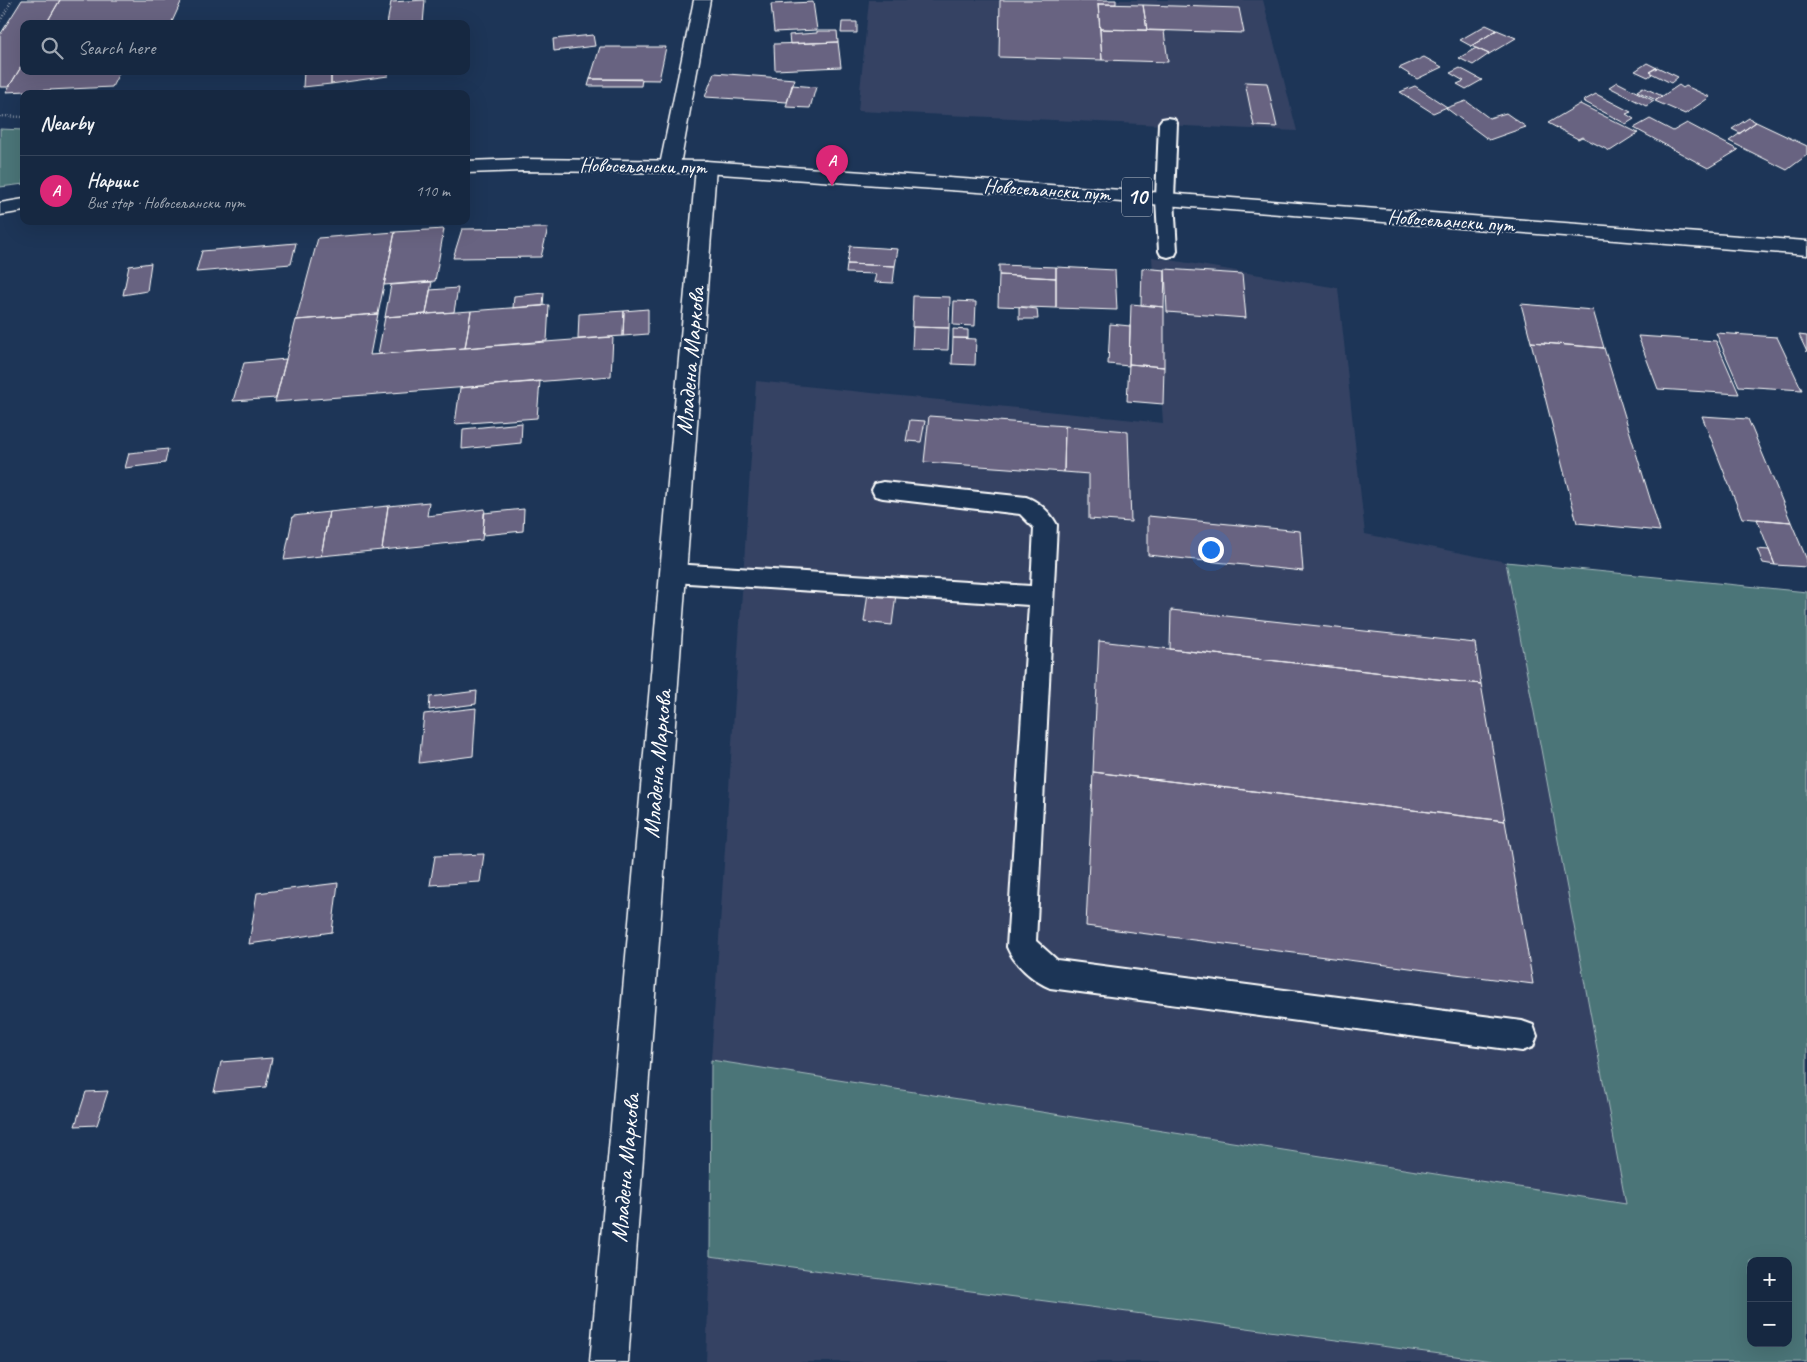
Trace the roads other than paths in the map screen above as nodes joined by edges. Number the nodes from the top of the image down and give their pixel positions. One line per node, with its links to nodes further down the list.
1 (702, 0): 3 (street)
2 (1168, 123): 6 (lane)
3 (670, 165): 4 (street, Новосељански пут / 10); 5 (street, Новосељански пут / 10)
4 (470, 167)
5 (706, 167): 6 (street, Новосељански пут / 10); 12 (street, Младена Маркова)
6 (1165, 199): 9 (street, Новосељански пут / 10); 10 (lane)
7 (20, 206): 8 (street)
8 (0, 208)
9 (1807, 248)
10 (1168, 251)
11 (883, 490): 13 (lane)
12 (673, 573): 13 (lane); 15 (street, Младена Маркова)
13 (1040, 596): 14 (lane)
14 (1522, 1036)
15 (609, 1362)

